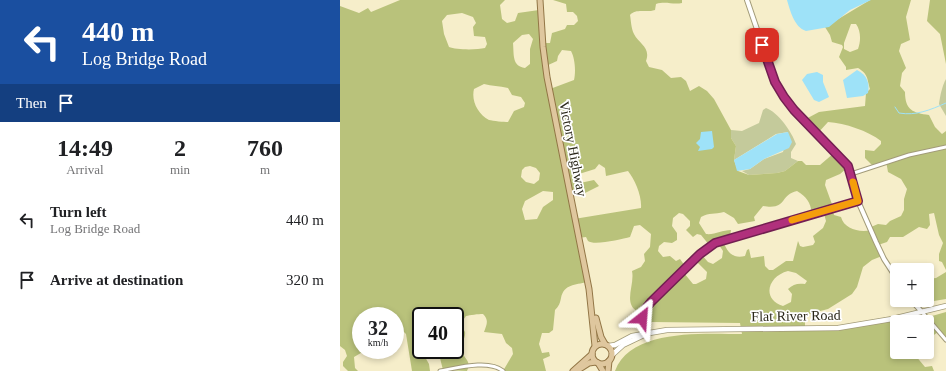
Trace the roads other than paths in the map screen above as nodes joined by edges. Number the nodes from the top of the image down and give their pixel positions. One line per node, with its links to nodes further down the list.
1 (540, 0): 7 (main road, Victory Highway)
2 (747, 0): 4 (street)
3 (946, 147): 4 (street)
4 (851, 174): 5 (street)
5 (858, 201): 6 (street); 11 (street)
6 (890, 268)
7 (591, 301): 13 (main road, Victory Highway); 14 (main road, Victory Highway)
8 (946, 306): 10 (main road, Flat River Road)
9 (917, 307): 10 (street)
10 (922, 312): 11 (main road, Flat River Road); 12 (street)
11 (645, 334): 13 (main road, Flat River Road); 16 (main road, Flat River Road)
12 (946, 340)
13 (607, 345): 14 (main road); 16 (main road)
14 (595, 346): 15 (main road)
15 (592, 354): 18 (main road); 21 (main road)
16 (612, 355): 17 (main road)
17 (609, 361): 18 (main road); 24 (main road)
18 (597, 363): 22 (main road); 23 (main road)
19 (440, 371): 20 (street)
20 (503, 371)
21 (573, 371)
22 (577, 371)
23 (602, 371)
24 (608, 371)

